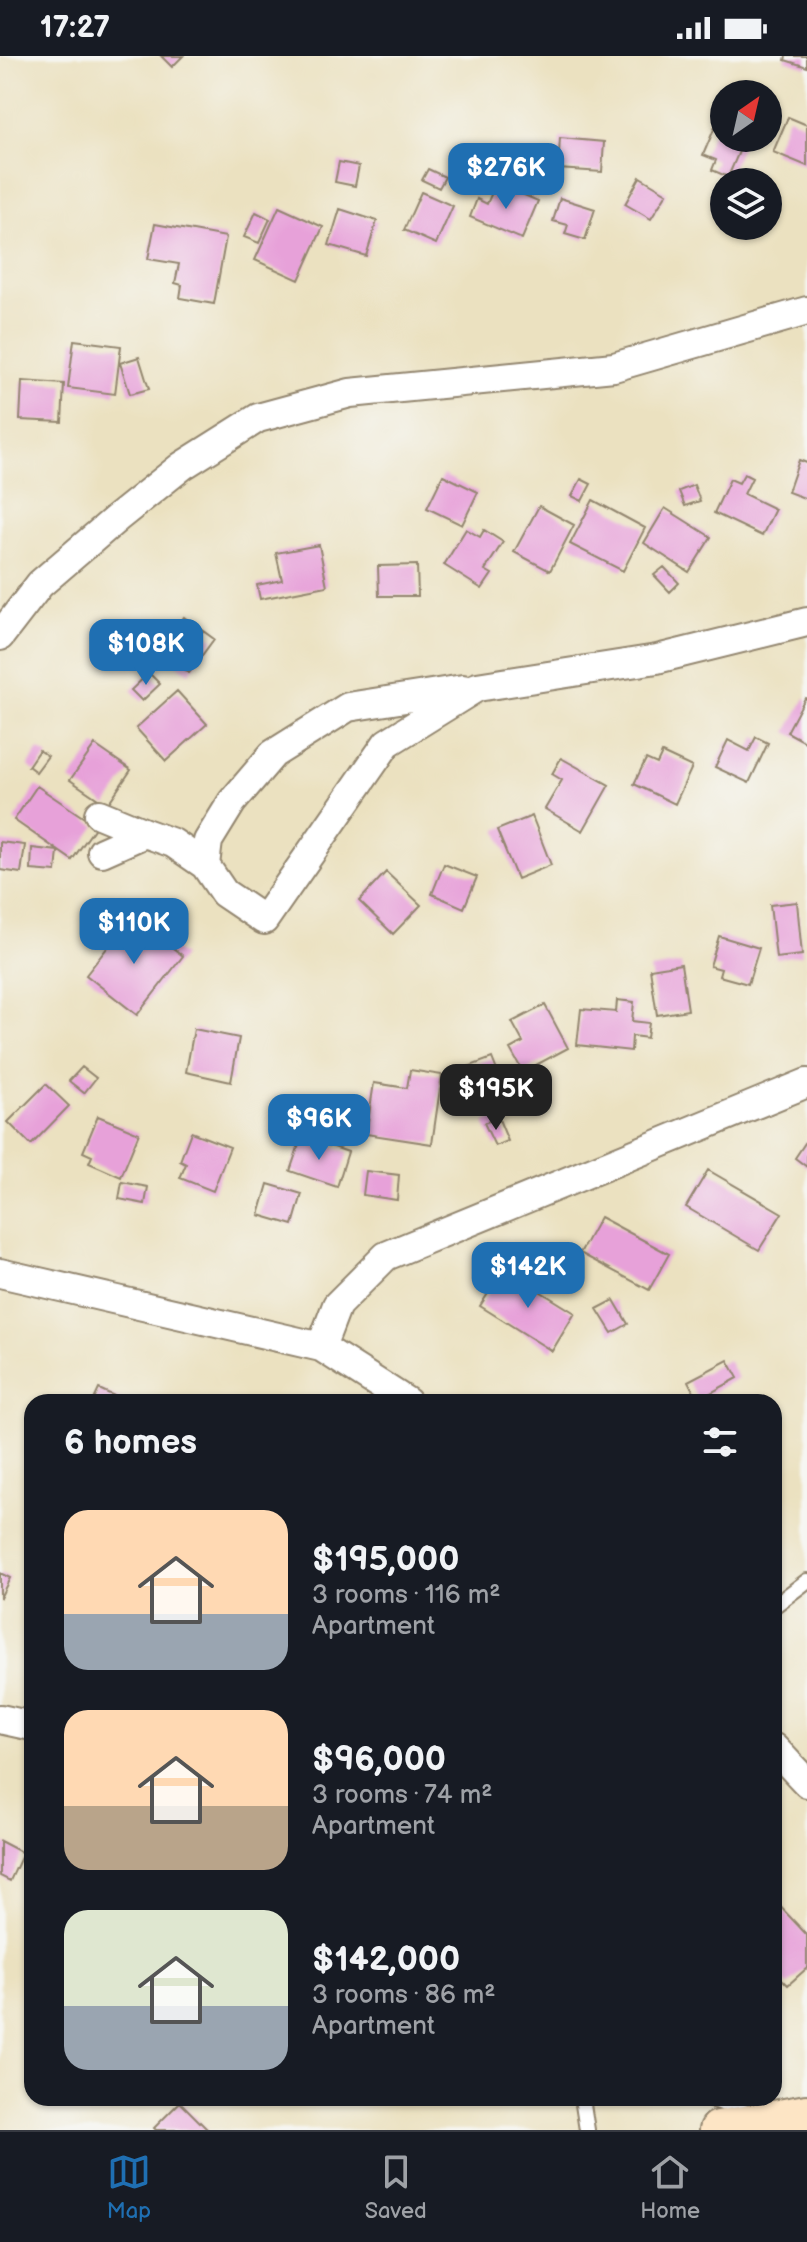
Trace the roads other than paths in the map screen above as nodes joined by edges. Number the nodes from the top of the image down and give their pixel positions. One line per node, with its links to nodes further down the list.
1 (807, 311): 3 (street)
2 (807, 622): 4 (street)
3 (0, 636)
4 (477, 687): 8 (street); 8 (street)
5 (99, 814): 6 (street)
6 (145, 833): 7 (street); 8 (street)
7 (102, 852)
8 (205, 865)
9 (807, 1083): 11 (street)
10 (0, 1273): 11 (street)
11 (321, 1347): 12 (street)
12 (394, 1394)
13 (807, 1581): 14 (lane)
14 (782, 1600)
15 (0, 1719): 16 (street)
16 (24, 1724)
17 (782, 1756): 18 (street)
18 (807, 1783)
19 (583, 2106): 23 (lane)
20 (730, 2106): 22 (lane)
21 (807, 2114): 22 (main road)
22 (768, 2121): 24 (main road)
23 (587, 2130)
24 (719, 2130)

